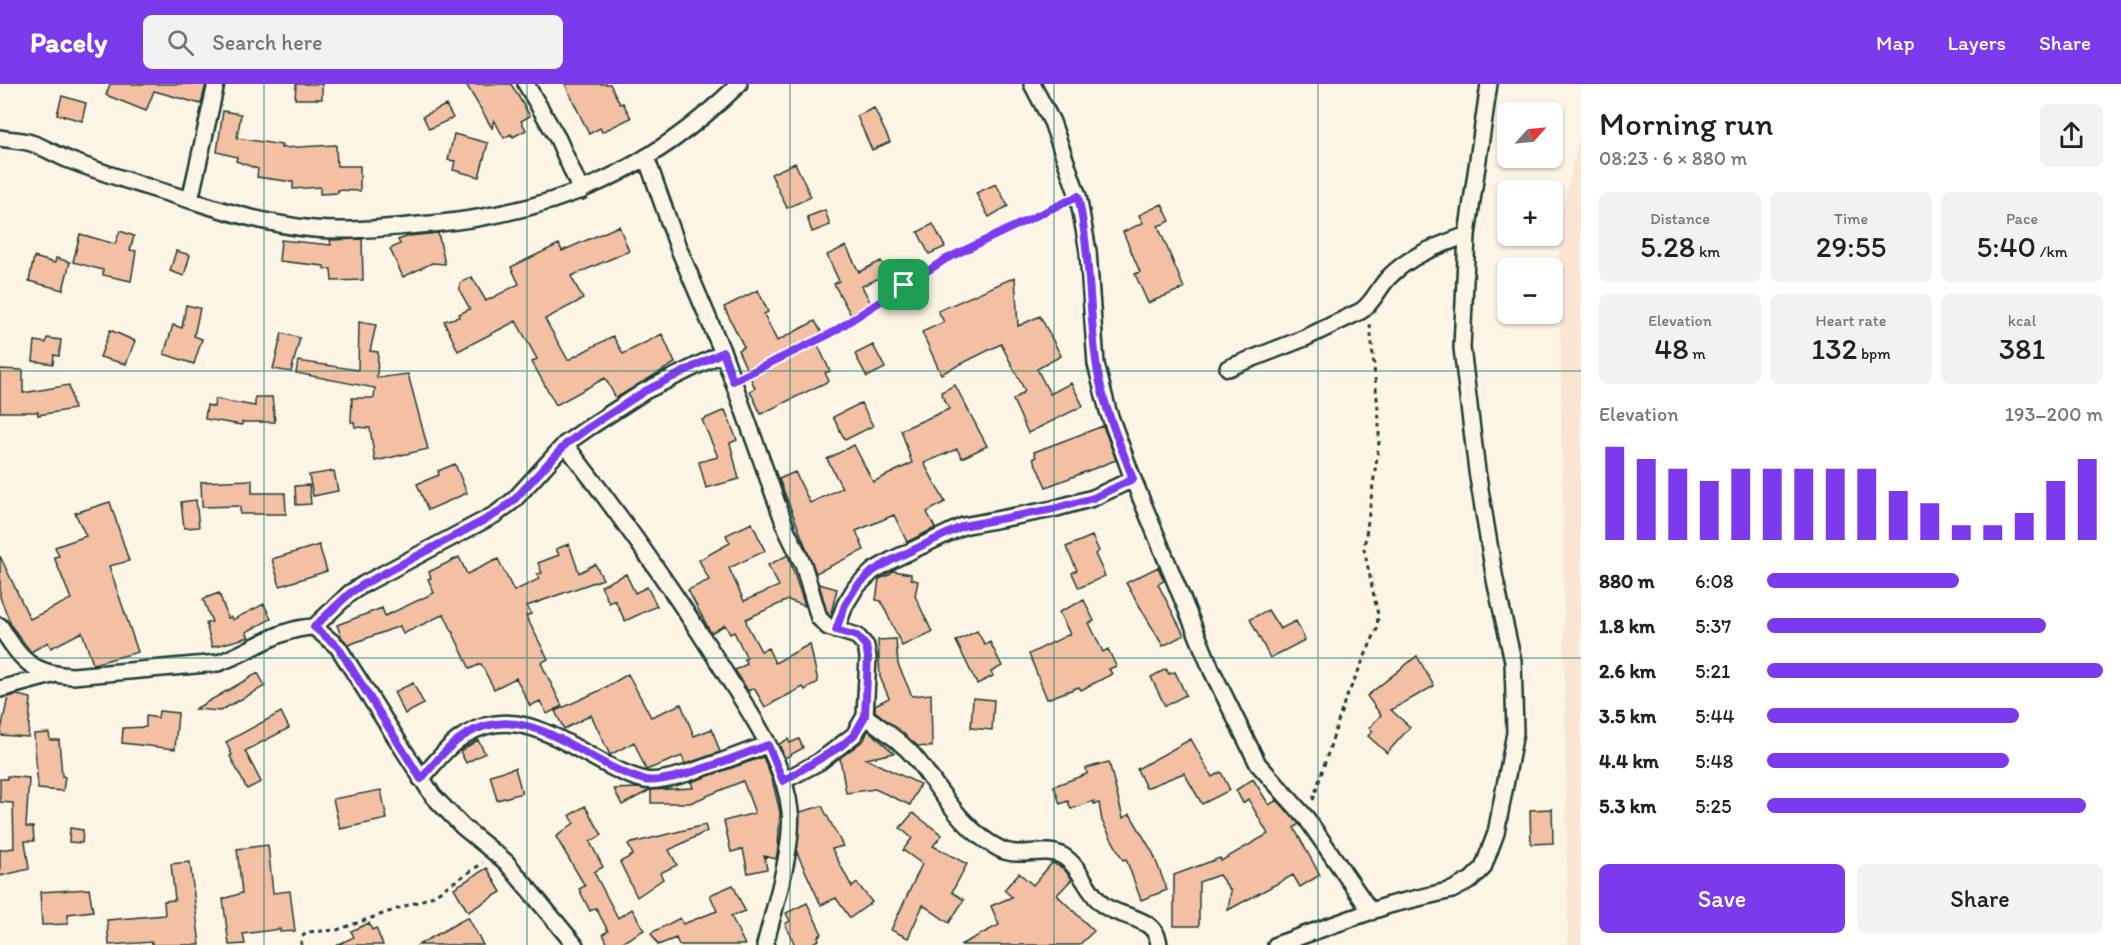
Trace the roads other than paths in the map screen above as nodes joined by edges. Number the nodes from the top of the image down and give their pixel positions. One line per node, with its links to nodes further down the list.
1 (216, 84): 9 (street)
2 (526, 84): 8 (street)
3 (740, 84): 7 (street)
4 (1032, 84): 14 (street)
5 (1490, 84): 10 (street)
6 (0, 138): 9 (street)
7 (646, 157): 8 (street); 11 (street)
8 (581, 191): 9 (street)
9 (190, 200)
10 (1467, 235): 12 (street); 24 (street)
11 (723, 352): 13 (street); 17 (street)
12 (1228, 368)
13 (566, 444): 16 (street); 21 (street)
14 (1133, 479): 17 (street); 24 (street)
15 (0, 626): 18 (street)
16 (314, 627): 18 (street); 22 (street)
17 (836, 630): 20 (street)
18 (52, 675): 19 (street)
19 (0, 689)
20 (865, 716): 23 (street); 27 (street)
21 (768, 745): 22 (street); 23 (street)
22 (421, 779): 25 (street)
23 (783, 781): 26 (street)
24 (1371, 912): 28 (street)
25 (575, 945)
26 (765, 945)
27 (1159, 945)
28 (1276, 945)

